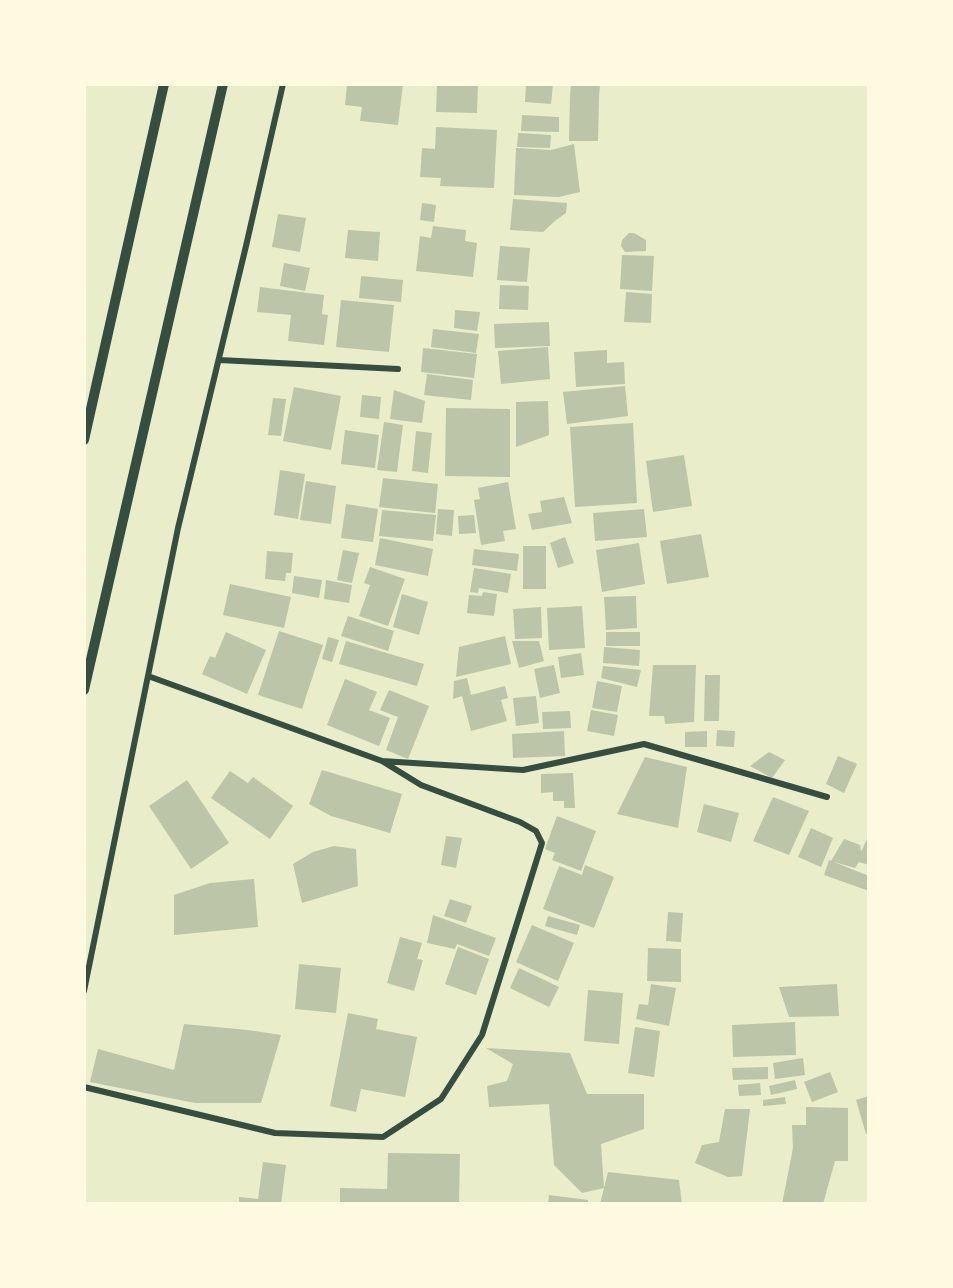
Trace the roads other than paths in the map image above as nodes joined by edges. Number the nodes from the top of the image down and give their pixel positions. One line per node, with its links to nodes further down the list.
1 (164, 84): 6 (street)
2 (223, 84): 8 (street)
3 (284, 84): 4 (street)
4 (219, 360): 5 (street); 7 (street)
5 (398, 369)
6 (84, 440)
7 (148, 676): 9 (street); 11 (street)
8 (84, 690)
9 (382, 761): 10 (street); 12 (street)
10 (827, 797)
11 (84, 991)
12 (84, 1087)

